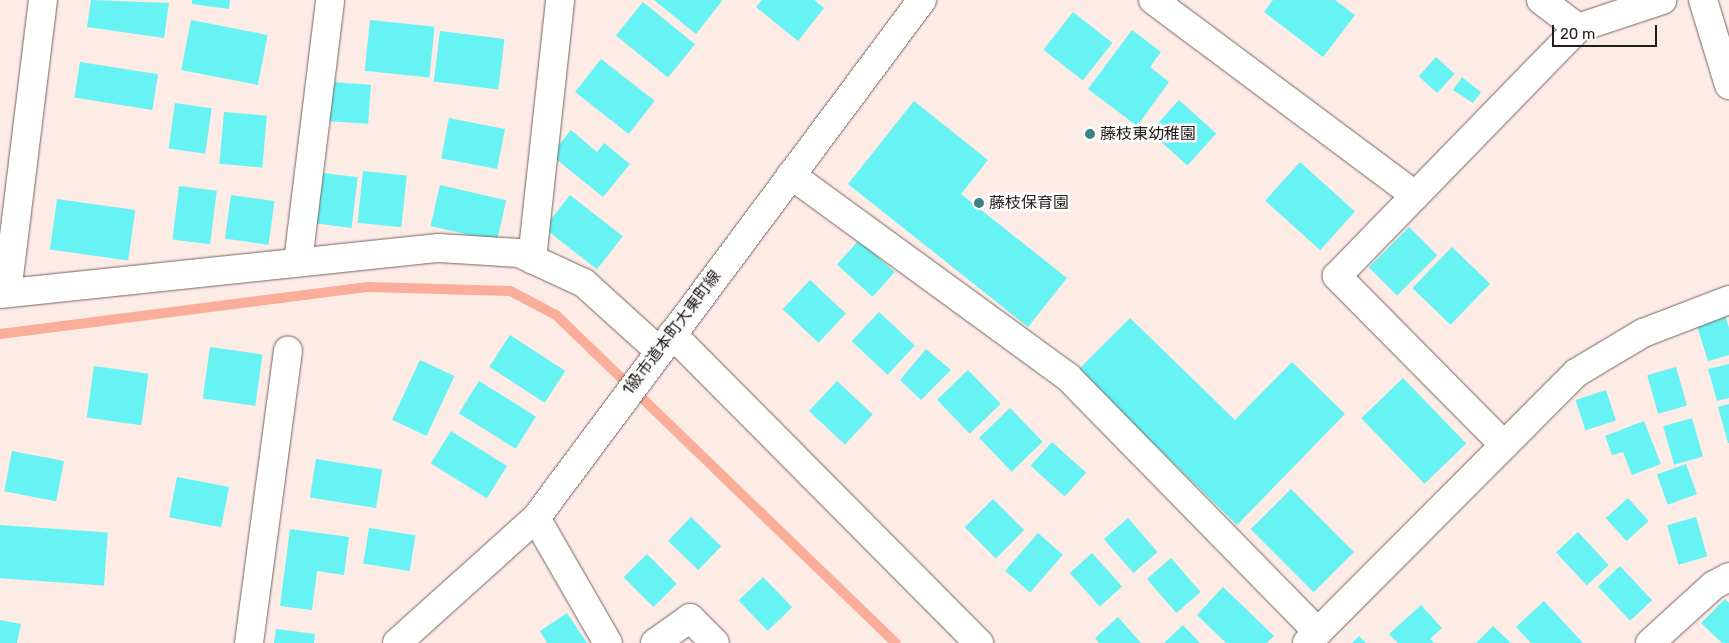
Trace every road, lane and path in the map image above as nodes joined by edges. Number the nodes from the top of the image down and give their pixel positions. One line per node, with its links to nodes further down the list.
1 (43, 0): 15 (street)
2 (330, 0): 14 (street)
3 (560, 0): 13 (street)
4 (922, 0): 11 (street, 1級市道本町大東町線)
5 (1153, 0): 12 (street)
6 (1541, 0): 9 (street)
7 (1662, 0): 9 (street)
8 (1703, 0): 10 (street)
9 (1578, 28): 12 (street)
10 (1729, 85)
11 (791, 175): 17 (street, 1級市道本町大東町線); 22 (street)
12 (1415, 195): 19 (street)
13 (532, 259): 14 (street); 17 (street)
14 (298, 262): 15 (street)
15 (3, 293)
16 (1729, 300): 19 (street)
17 (666, 342): 20 (street, 1級市道本町大東町線); 28 (street)
18 (288, 351): 23 (street)
19 (1504, 444): 22 (street)
20 (536, 518): 24 (street, 1級市道本町大東町線); 25 (street)
21 (1729, 577): 29 (street)
22 (1312, 638)
23 (249, 643)
24 (397, 643)
25 (608, 643)
26 (655, 643): 27 (street)
27 (715, 643)
28 (979, 643)
29 (1650, 643)

